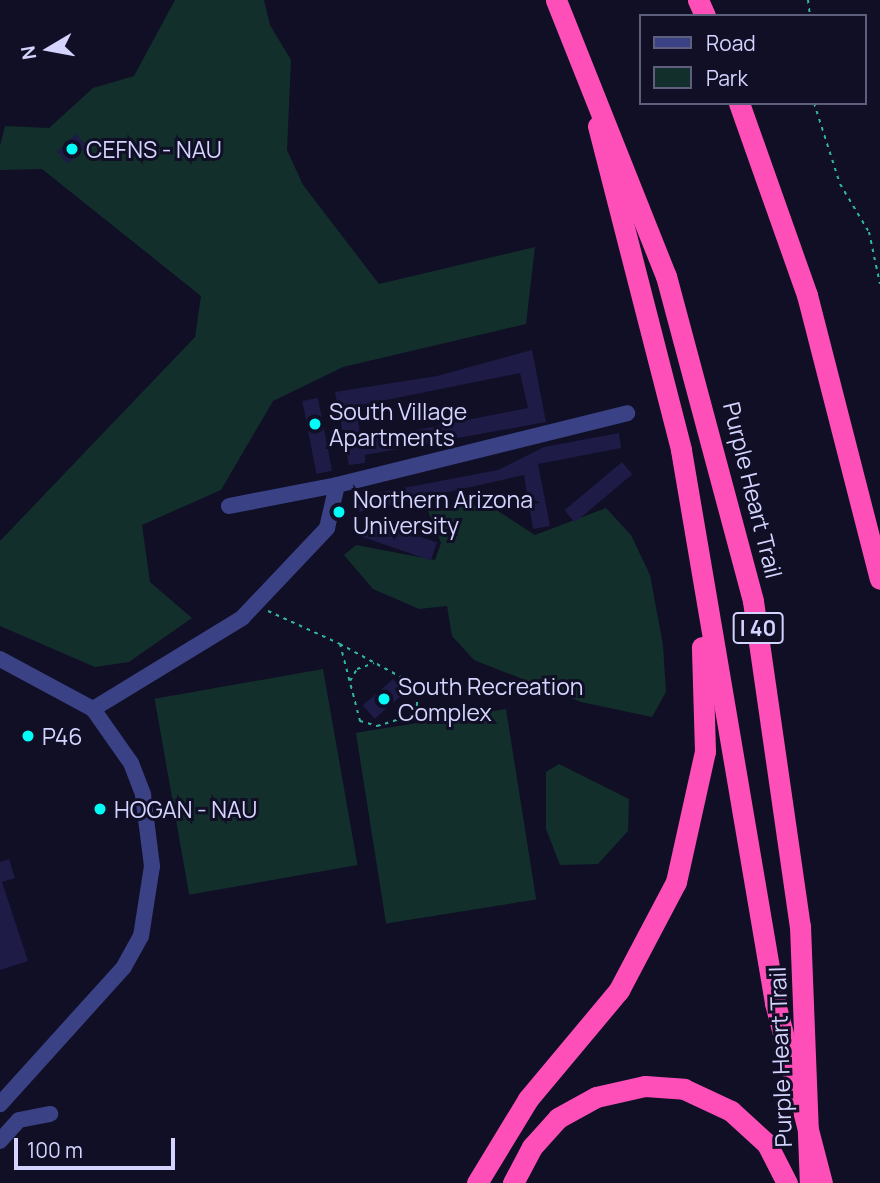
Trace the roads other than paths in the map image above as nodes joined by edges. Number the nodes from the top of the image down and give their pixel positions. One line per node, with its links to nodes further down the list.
1 (556, 0): 2 (highway, Purple Heart Trail / I 40)
2 (593, 96): 7 (highway); 17 (highway, Purple Heart Trail / I 40)
3 (740, 105): 8 (highway)
4 (626, 413): 5 (street)
5 (337, 485): 6 (street); 10 (street)
6 (229, 506)
7 (694, 530): 14 (highway); 18 (highway, bridge)
8 (880, 579)
9 (0, 659): 10 (street)
10 (93, 709): 11 (street)
11 (0, 1104)
12 (50, 1114): 13 (street)
13 (0, 1141)
14 (477, 1183)
15 (513, 1183): 16 (highway)
16 (787, 1183)
17 (810, 1183)
18 (822, 1183)

